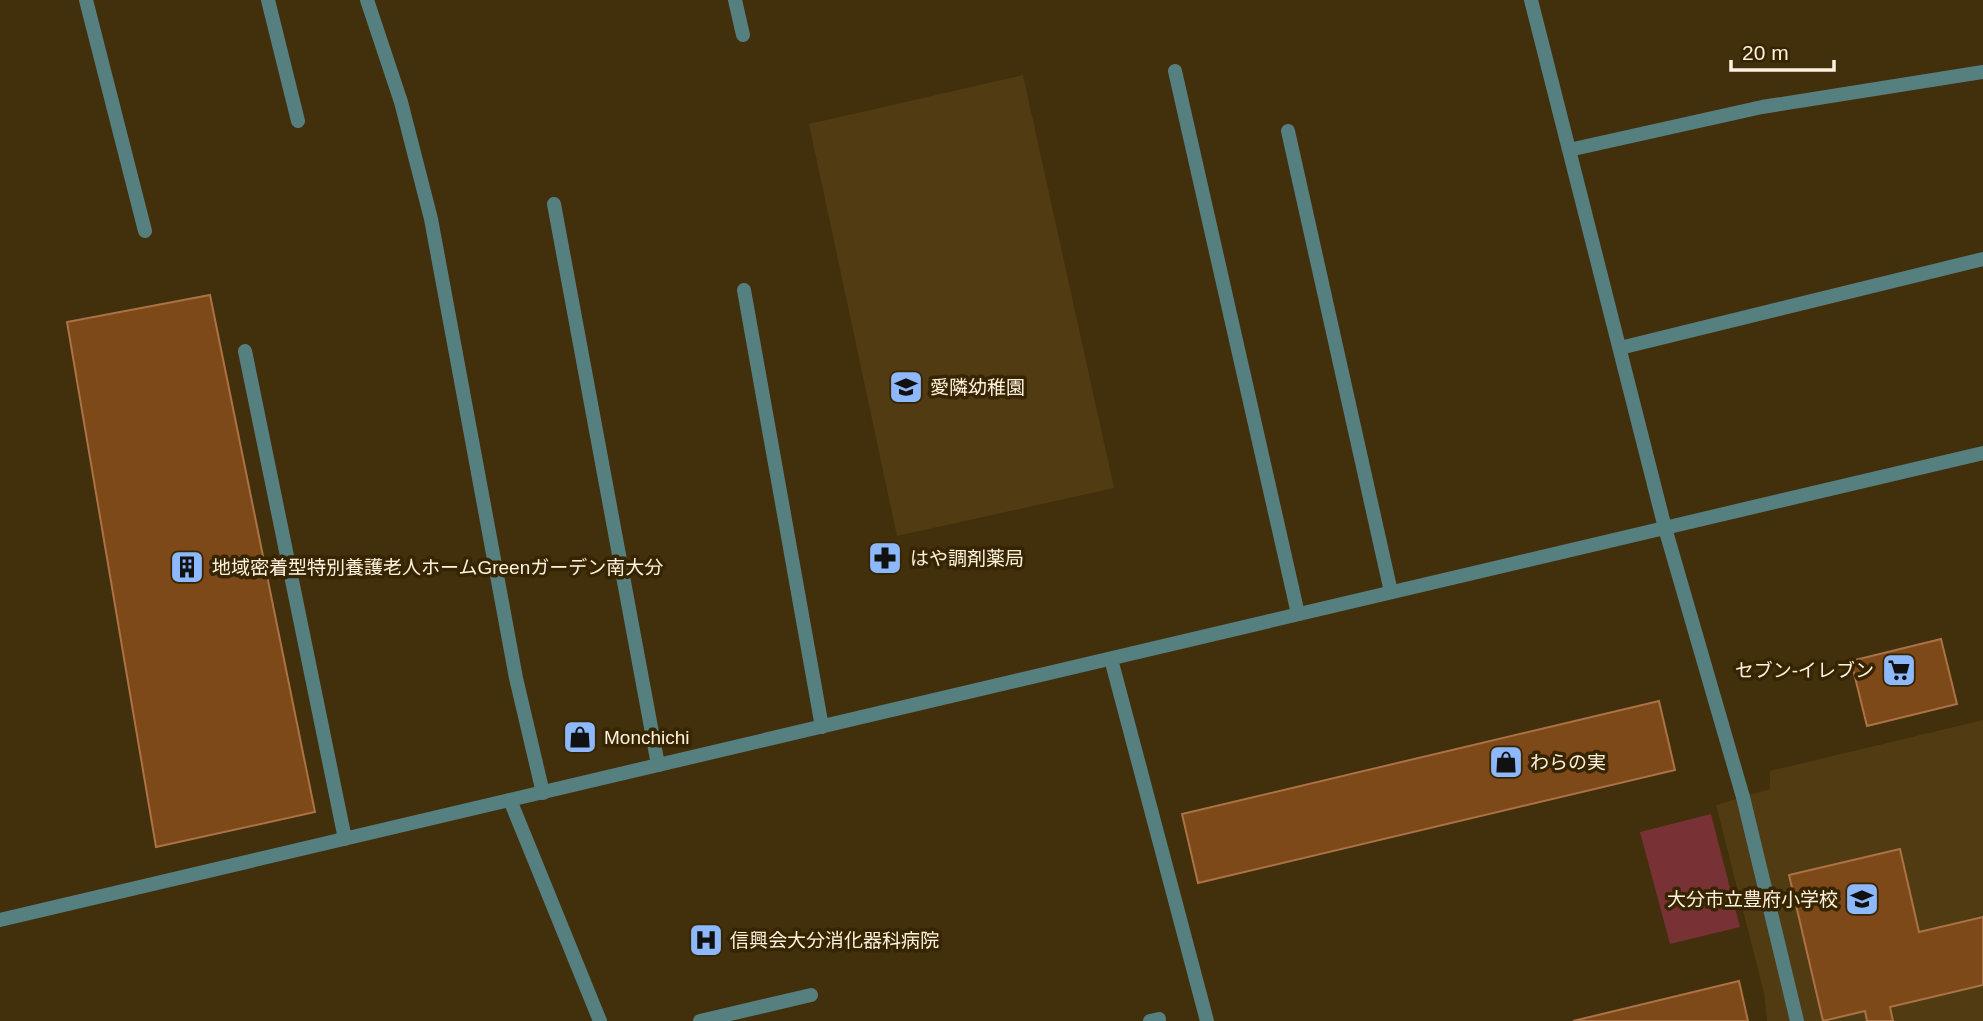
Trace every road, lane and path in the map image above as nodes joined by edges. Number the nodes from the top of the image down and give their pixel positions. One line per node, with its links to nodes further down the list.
1 (86, 0): 13 (street)
2 (268, 0): 9 (street)
3 (368, 0): 25 (street)
4 (735, 0): 6 (street)
5 (1531, 0): 11 (street)
6 (743, 35)
7 (1175, 71): 21 (street)
8 (1983, 72): 11 (street)
9 (298, 121)
10 (1288, 131): 20 (street)
11 (1569, 150): 16 (street)
12 (554, 204): 24 (street)
13 (145, 231)
14 (1983, 259): 16 (street)
15 (744, 290): 23 (street)
16 (1620, 348): 19 (street)
17 (245, 351): 27 (street)
18 (1983, 453): 19 (street)
19 (1665, 528): 20 (street); 33 (street)
20 (1391, 592): 21 (street)
21 (1298, 614): 22 (street)
22 (1111, 659): 23 (street); 32 (street)
23 (822, 727): 24 (street)
24 (659, 765): 25 (street)
25 (542, 793): 26 (street)
26 (510, 800): 27 (street); 30 (street)
27 (345, 839): 28 (street)
28 (0, 920)
29 (811, 995): 31 (street)
30 (600, 1021)
31 (701, 1021)
32 (1207, 1021)
33 (1797, 1021)

